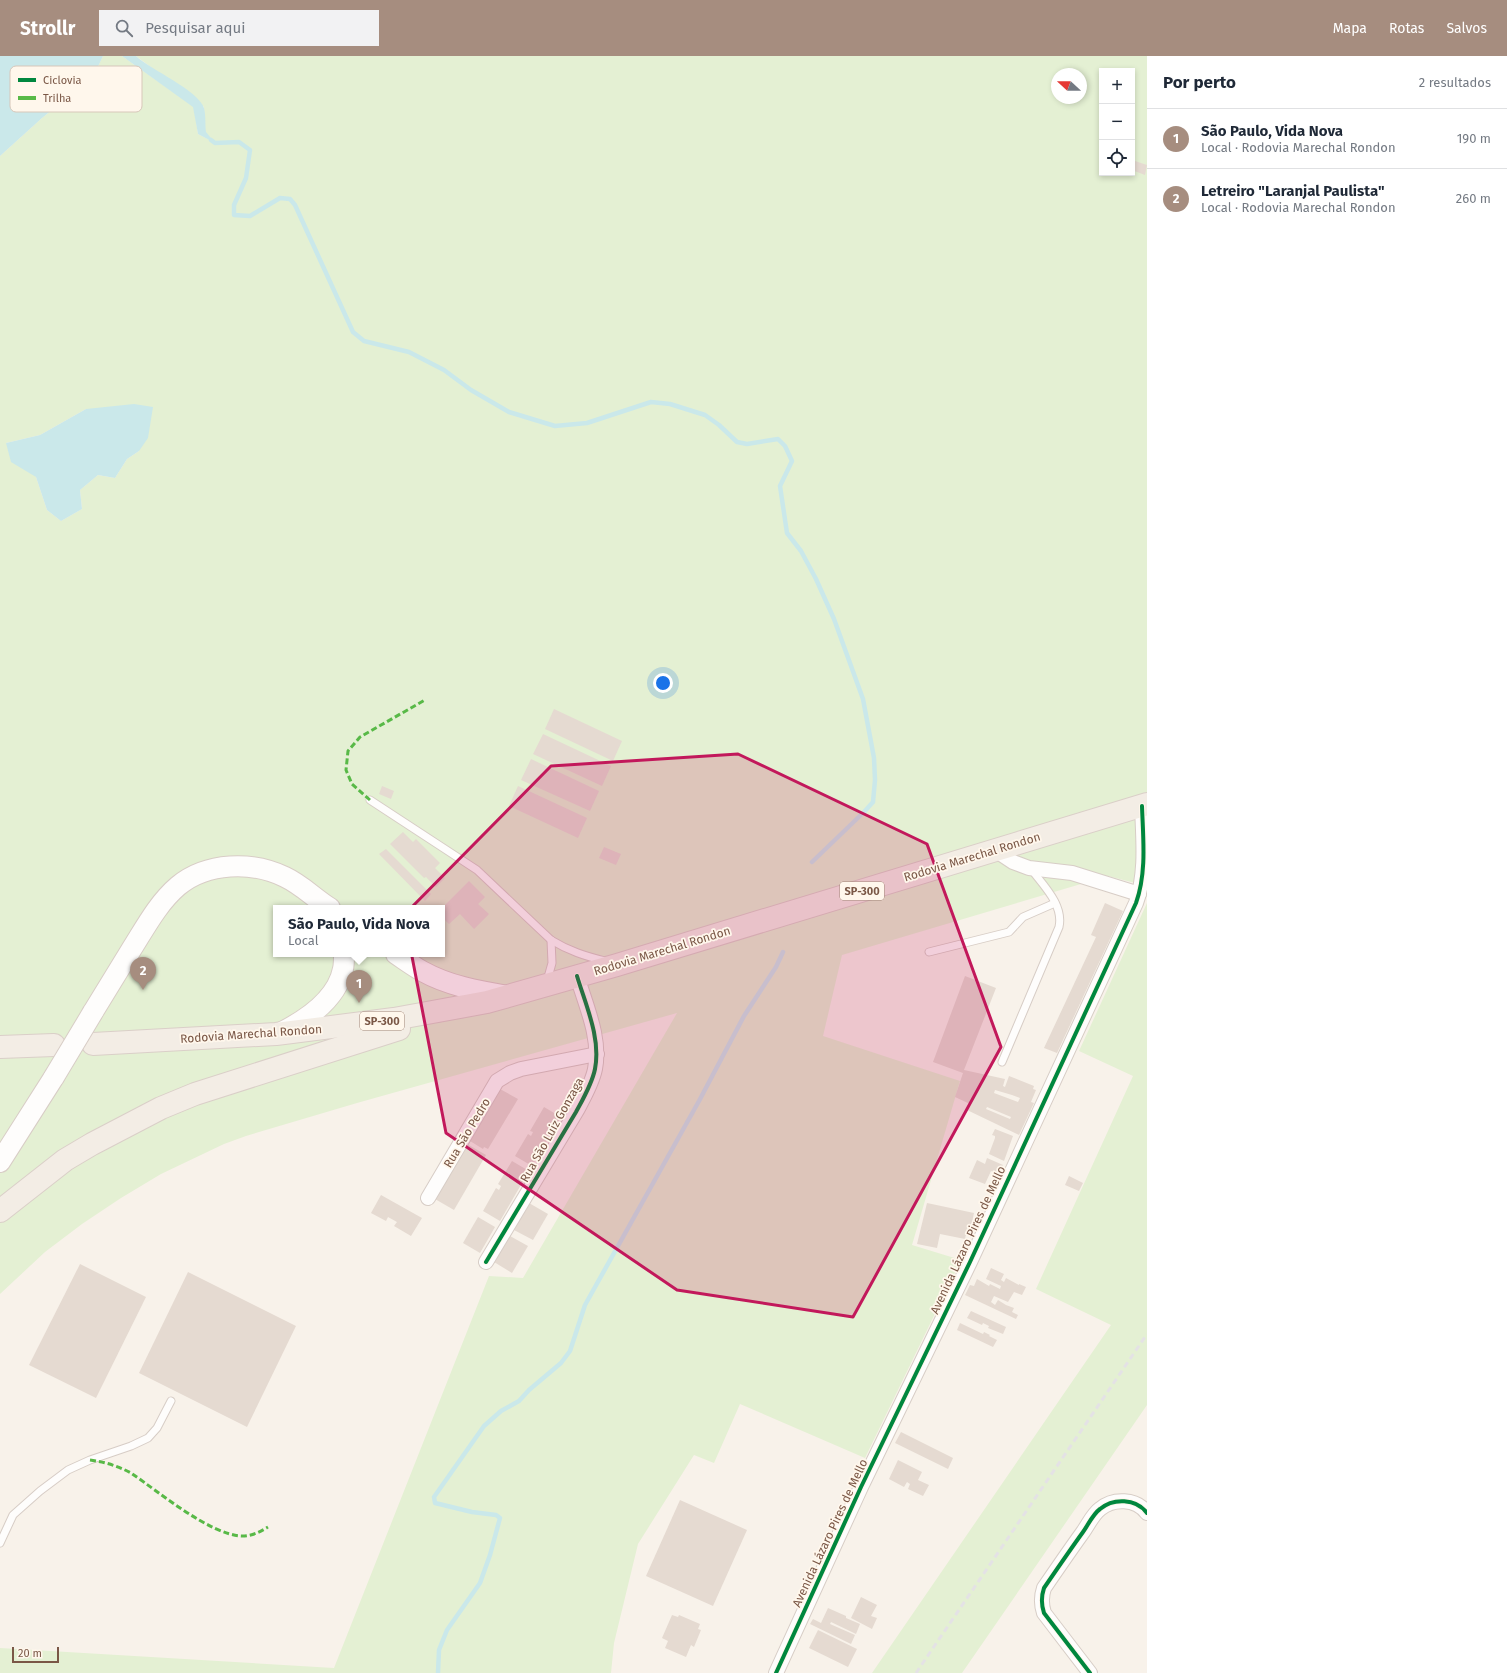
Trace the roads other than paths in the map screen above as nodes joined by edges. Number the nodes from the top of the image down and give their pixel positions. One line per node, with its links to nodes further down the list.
1 (370, 800): 8 (lane)
2 (1145, 805): 3 (main road, Rodovia Marechal Rondon / SP-300); 5 (street, Avenida Lázaro Pires de Mello)
3 (995, 850): 4 (street); 12 (main road, Rodovia Marechal Rondon / SP-300)
4 (1030, 868): 5 (street); 6 (lane)
5 (1139, 894): 29 (street, Avenida Lázaro Pires de Mello)
6 (1055, 904): 9 (lane); 21 (lane)
7 (325, 905): 22 (main road, bridge)
8 (551, 940): 12 (lane); 14 (lane)
9 (929, 952)
10 (344, 957): 16 (main road)
11 (400, 957): 15 (main road)
12 (617, 964): 13 (main road, Rodovia Marechal Rondon / SP-300)
13 (577, 976): 14 (main road, Rodovia Marechal Rondon / SP-300); 20 (street, Rua São Luiz Gonzaga)
14 (546, 985): 15 (main road, Rodovia Marechal Rondon / SP-300)
15 (497, 999): 16 (main road, Rodovia Marechal Rondon / SP-300); 24 (main road)
16 (276, 1034): 17 (main road, Rodovia Marechal Rondon / SP-300)
17 (93, 1044)
18 (54, 1045): 19 (main road)
19 (0, 1047)
20 (597, 1054): 23 (street, Rua São Pedro); 25 (street, Rua São Luiz Gonzaga)
21 (1002, 1062)
22 (0, 1162)
23 (428, 1198)
24 (0, 1212)
25 (486, 1262)
26 (171, 1401): 28 (lane)
27 (1147, 1512): 30 (street)
28 (0, 1543)
29 (776, 1673)
30 (1090, 1673)

